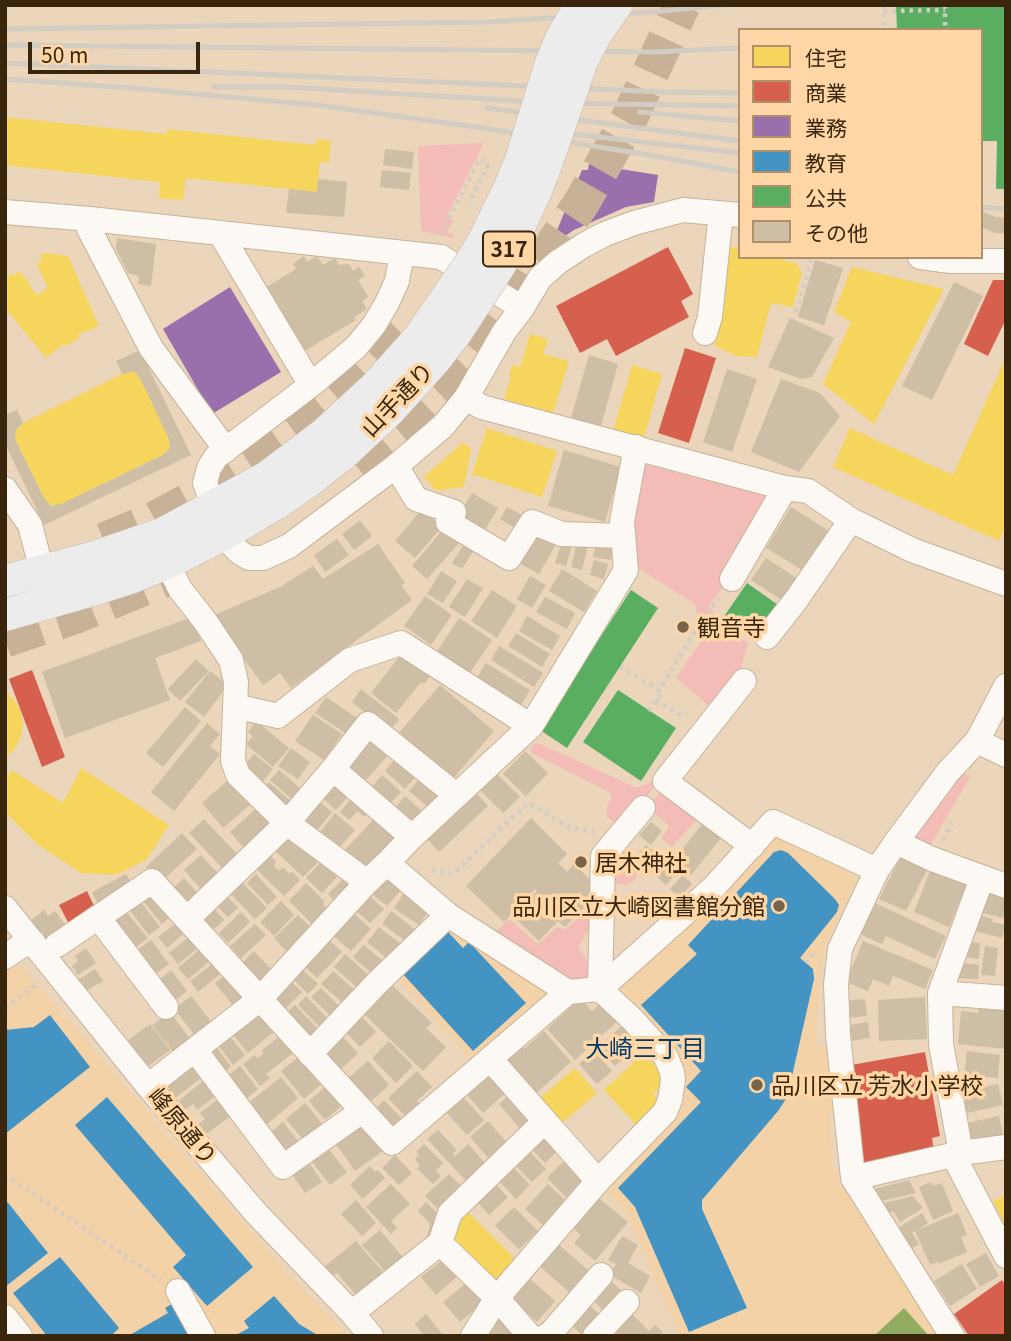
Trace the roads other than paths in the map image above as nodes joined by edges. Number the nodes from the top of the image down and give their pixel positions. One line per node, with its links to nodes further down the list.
1 (581, 5): 18 (main road, 山手通り / 317, bridge)
2 (616, 5): 18 (main road, 山手通り / 317, bridge)
3 (5, 212): 4 (street)
4 (33, 215): 5 (street); 7 (street)
5 (90, 219): 8 (street); 20 (street)
6 (733, 221): 14 (street); 15 (street)
7 (5, 231)
8 (220, 233): 11 (street); 16 (street)
9 (983, 250): 10 (street)
10 (1006, 250)
11 (402, 253): 14 (street); 16 (street)
12 (936, 259): 13 (street)
13 (1006, 261)
14 (522, 308): 17 (street)
15 (705, 333)
16 (311, 385): 20 (street)
17 (466, 398): 19 (street); 21 (street)
18 (333, 444): 25 (main road, 山手通り / 317)
19 (636, 447): 22 (street); 26 (street)
20 (226, 450): 25 (street)
21 (396, 466): 25 (street); 26 (street)
22 (785, 488): 24 (street); 29 (street)
23 (5, 489): 28 (street)
24 (850, 520): 31 (street); 33 (street)
25 (218, 521): 27 (main road, 山手通り / 317); 28 (main road, 山手通り / 317)
26 (623, 536): 37 (street)
27 (167, 562): 32 (main road, 山手通り / 317); 36 (street)
28 (42, 571): 30 (main road, 山手通り / 317)
29 (732, 579)
30 (5, 580)
31 (1006, 584)
32 (5, 615)
33 (767, 637)
34 (744, 681): 46 (street)
35 (1006, 686): 38 (street)
36 (235, 706): 37 (street); 43 (street)
37 (531, 726): 41 (street)
38 (977, 741): 39 (street); 45 (street)
39 (1006, 755)
40 (333, 769): 41 (street); 43 (street); 44 (street)
41 (456, 796): 44 (street)
42 (643, 808): 58 (street)
43 (287, 823): 50 (street); 55 (street)
44 (412, 837): 47 (street)
45 (896, 842): 48 (street); 49 (street)
46 (752, 846): 48 (street); 58 (street)
47 (387, 863): 50 (street); 53 (street)
48 (877, 870): 72 (street)
49 (982, 878): 51 (street); 60 (street)
50 (367, 882): 62 (street)
51 (1006, 886)
52 (5, 908): 56 (street, 峰原通り)
53 (447, 915): 59 (street); 65 (street)
54 (98, 917): 55 (street); 56 (street); 63 (street)
55 (187, 919): 62 (street)
56 (45, 944): 57 (street); 67 (street, 峰原通り)
57 (5, 957)
58 (600, 989): 59 (street); 73 (street)
59 (568, 992): 66 (street)
60 (940, 993): 61 (street); 71 (street)
61 (1006, 998)
62 (260, 999): 64 (street); 65 (street)
63 (166, 1007)
64 (195, 1050): 67 (street); 68 (street)
65 (310, 1054): 68 (street)
66 (491, 1060): 68 (street); 69 (street)
67 (148, 1086): 80 (street, 峰原通り)
68 (362, 1111)
69 (544, 1122): 73 (street); 74 (street)
70 (1006, 1147): 71 (street)
71 (957, 1154): 72 (street); 75 (street)
72 (853, 1178): 89 (street)
73 (598, 1181): 78 (street)
74 (440, 1243): 78 (street); 80 (street)
75 (1006, 1256)
76 (601, 1275): 82 (street)
77 (178, 1291): 84 (street)
78 (497, 1298): 86 (street); 87 (street)
79 (627, 1302): 88 (street)
80 (352, 1313): 85 (street, 峰原通り)
81 (5, 1317): 83 (street)
82 (558, 1332)
83 (20, 1336)
84 (204, 1336)
85 (371, 1336)
86 (473, 1336)
87 (530, 1336)
88 (595, 1336)
89 (952, 1336)

